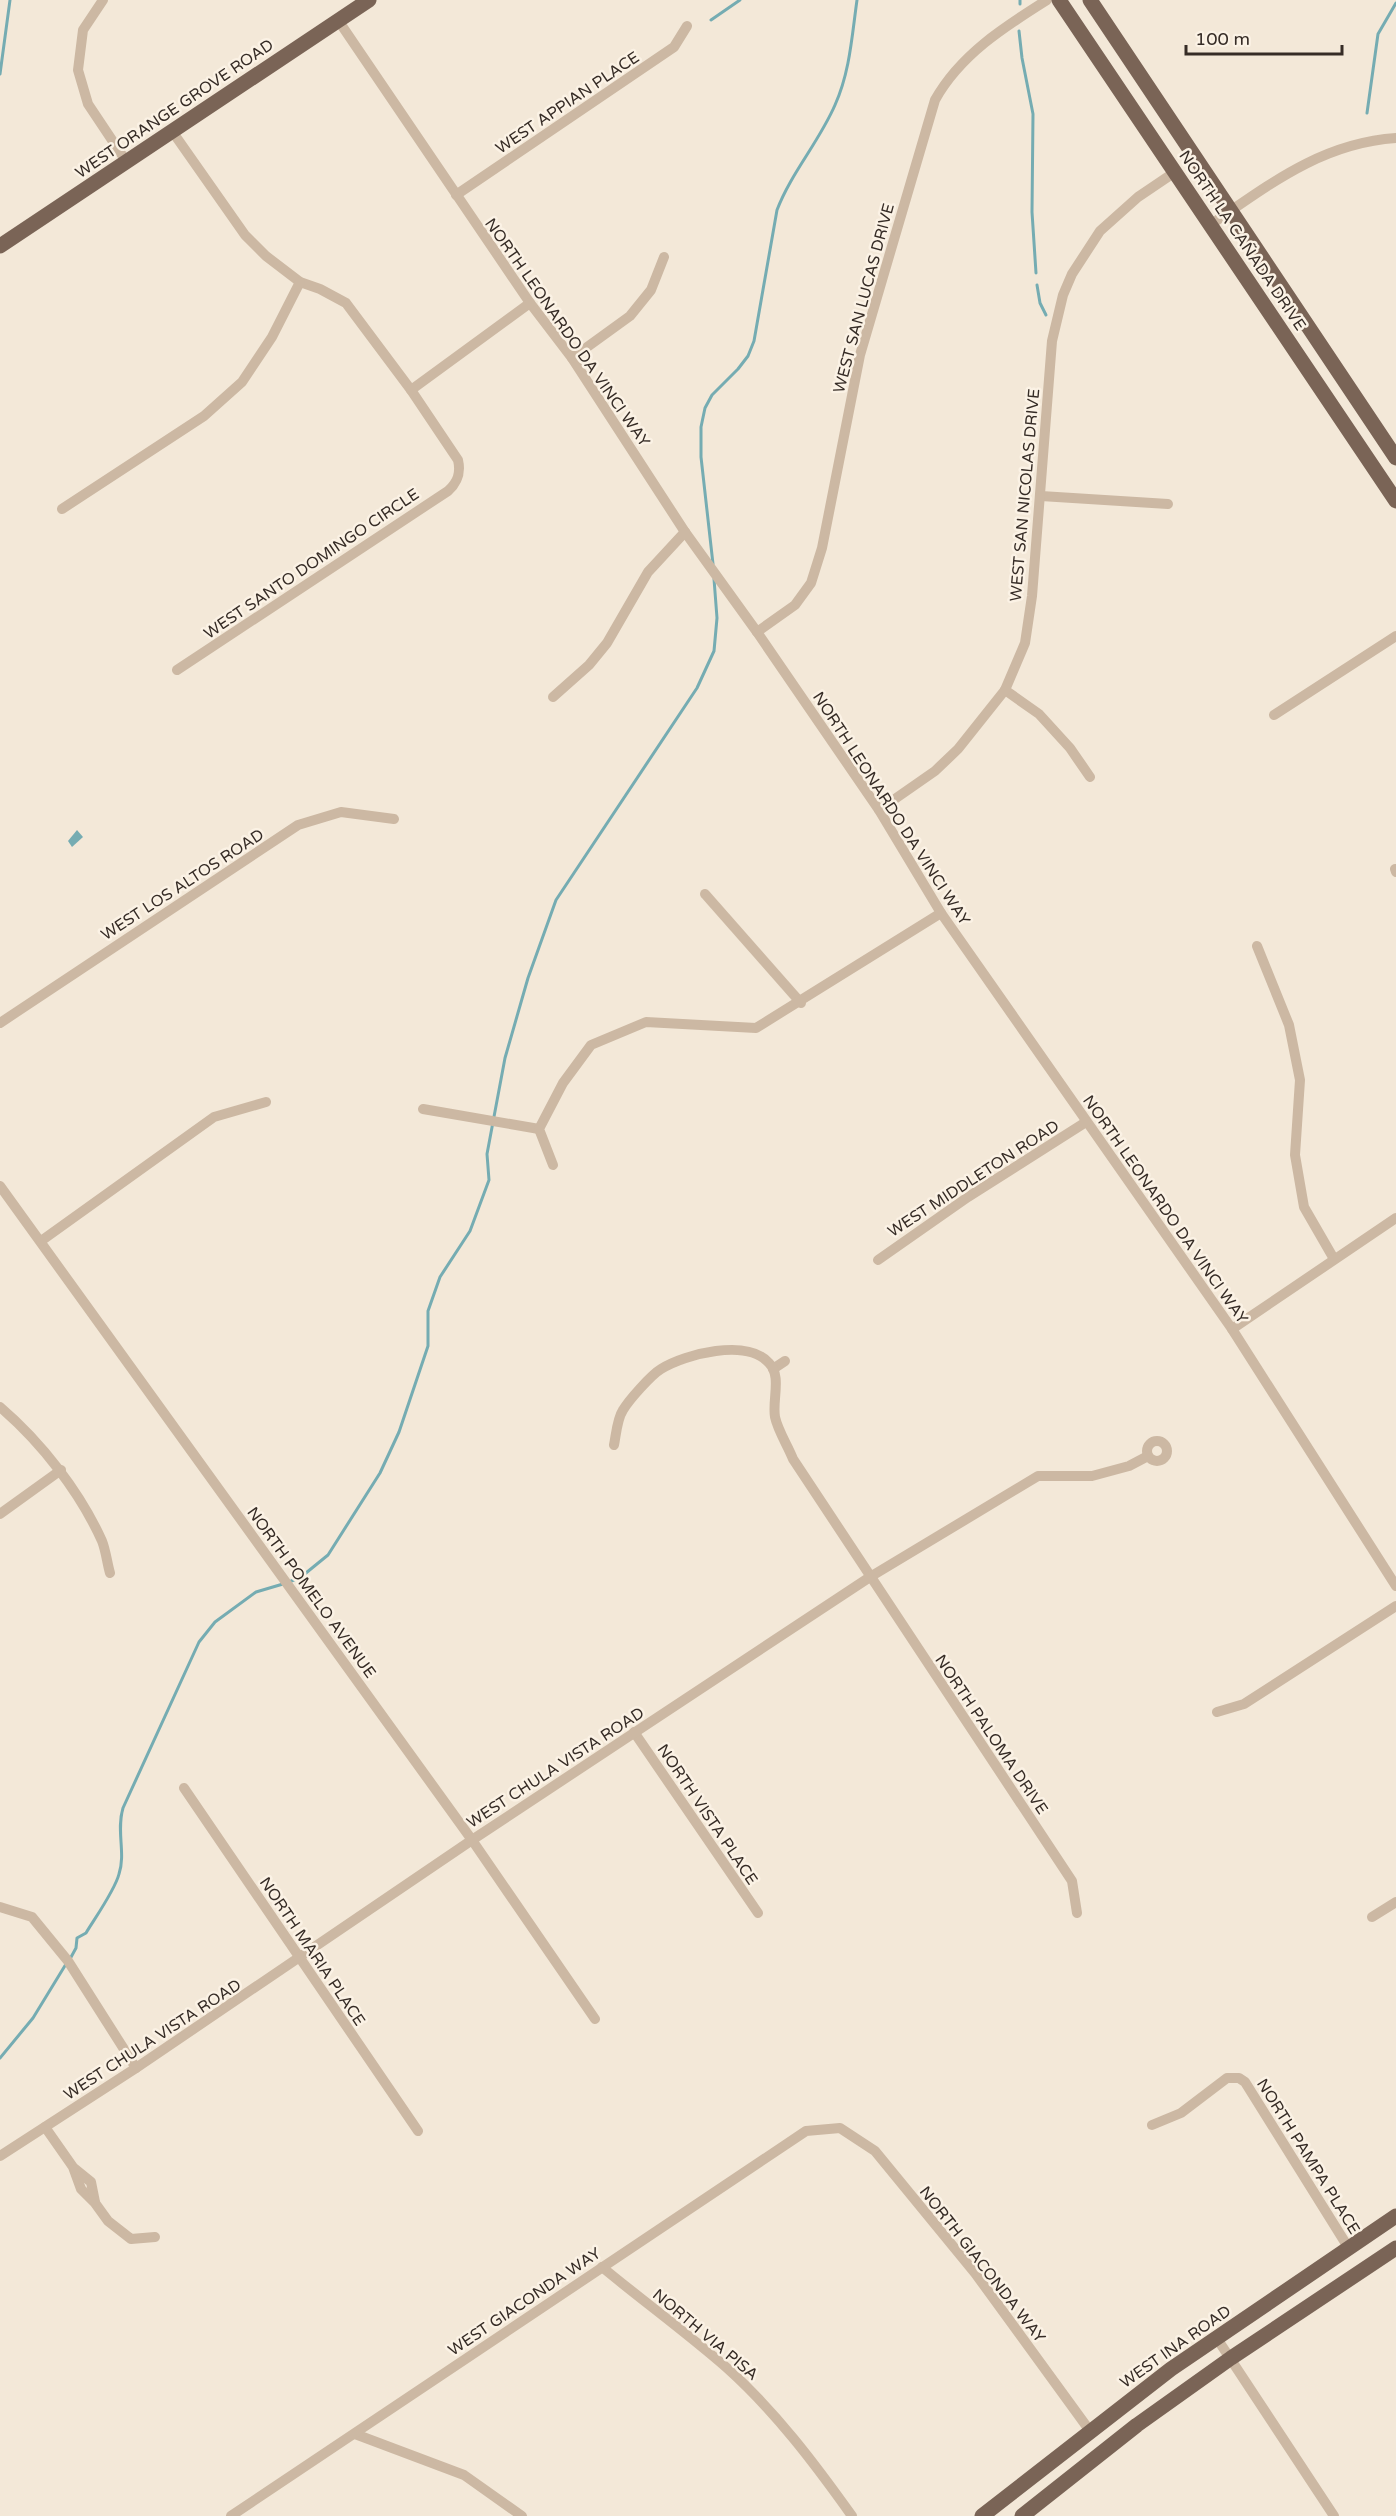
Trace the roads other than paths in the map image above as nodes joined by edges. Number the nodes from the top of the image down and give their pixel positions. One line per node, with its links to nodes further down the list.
1 (103, 0): 10 (street)
2 (369, 0): 6 (main road, WEST ORANGE GROVE ROAD)
3 (1047, 0): 27 (street, WEST SAN LUCAS DRIVE)
4 (1059, 0): 11 (main road, NORTH LA CAÑADA DRIVE)
5 (1089, 0): 13 (main road, NORTH LA CAÑADA DRIVE)
6 (338, 21): 8 (main road, WEST ORANGE GROVE ROAD); 12 (street, NORTH LEONARDO DA VINCI WAY)
7 (687, 26): 12 (street, WEST APPIAN PLACE)
8 (172, 131): 10 (main road, WEST ORANGE GROVE ROAD); 17 (street)
9 (1396, 138): 13 (street)
10 (126, 161): 15 (main road, WEST ORANGE GROVE ROAD)
11 (1174, 172): 14 (main road, NORTH LA CAÑADA DRIVE); 22 (street, WEST SAN NICOLAS DRIVE)
12 (456, 195): 18 (street, NORTH LEONARDO DA VINCI WAY)
13 (1230, 211): 14 (street); 21 (main road, NORTH LA CAÑADA DRIVE)
14 (1210, 225): 23 (main road, NORTH LA CAÑADA DRIVE)
15 (0, 246)
16 (664, 256): 19 (street)
17 (300, 282): 20 (street); 25 (street)
18 (530, 303): 19 (street, NORTH LEONARDO DA VINCI WAY); 20 (street)
19 (572, 358): 26 (street, NORTH LEONARDO DA VINCI WAY)
20 (411, 390): 29 (street, WEST SANTO DOMINGO CIRCLE)
21 (1396, 458)
22 (1041, 496): 24 (street); 30 (street, WEST SAN NICOLAS DRIVE)
23 (1396, 501)
24 (1168, 504)
25 (62, 509)
26 (685, 532): 27 (street, NORTH LEONARDO DA VINCI WAY); 31 (street)
27 (757, 632): 34 (street, NORTH LEONARDO DA VINCI WAY)
28 (1396, 636): 32 (street)
29 (177, 670)
30 (1005, 690): 33 (street); 34 (street, WEST SAN NICOLAS DRIVE)
31 (554, 697)
32 (1274, 715)
33 (1090, 777)
34 (879, 810): 37 (street, NORTH LEONARDO DA VINCI WAY)
35 (394, 819): 40 (street, WEST LOS ALTOS ROAD)
36 (705, 894): 39 (street)
37 (941, 913): 39 (street); 43 (street, NORTH LEONARDO DA VINCI WAY)
38 (1257, 946): 49 (street)
39 (801, 1003): 44 (street)
40 (0, 1023)
41 (266, 1102): 48 (street)
42 (423, 1109): 44 (street)
43 (1086, 1122): 50 (street, WEST MIDDLETON ROAD); 51 (street, NORTH LEONARDO DA VINCI WAY)
44 (538, 1129): 45 (street)
45 (553, 1165)
46 (0, 1186): 48 (street, NORTH POMELO AVENUE)
47 (1396, 1218): 49 (street)
48 (41, 1241): 66 (street, NORTH POMELO AVENUE)
49 (1334, 1259): 51 (street)
50 (878, 1260)
51 (1232, 1329): 61 (street, NORTH LEONARDO DA VINCI WAY)
52 (786, 1361): 53 (street)
53 (773, 1369): 55 (street); 60 (street, NORTH PALOMA DRIVE)
54 (0, 1407): 57 (street)
55 (614, 1445)
56 (1148, 1456): 60 (street, WEST CHULA VISTA ROAD)
57 (61, 1470): 58 (street); 59 (street)
58 (0, 1514)
59 (110, 1573)
60 (870, 1577): 64 (street, WEST CHULA VISTA ROAD); 70 (street, NORTH PALOMA DRIVE)
61 (1396, 1586)
62 (1396, 1606): 63 (street)
63 (1217, 1712)
64 (634, 1732): 66 (street, WEST CHULA VISTA ROAD); 69 (street, NORTH VISTA PLACE)
65 (184, 1788): 72 (street, NORTH MARIA PLACE)
66 (472, 1840): 72 (street, WEST CHULA VISTA ROAD); 73 (street, NORTH POMELO AVENUE)
67 (1396, 1902): 71 (street)
68 (0, 1907): 74 (street)
69 (758, 1913)
70 (1077, 1913)
71 (1372, 1917)
72 (299, 1959): 74 (street, WEST CHULA VISTA ROAD); 78 (street, NORTH MARIA PLACE)
73 (595, 2019)
74 (136, 2068): 76 (street, WEST CHULA VISTA ROAD)
75 (1152, 2125): 82 (street, NORTH PAMPA PLACE)
76 (45, 2127): 79 (street, WEST CHULA VISTA ROAD); 81 (street)
77 (840, 2127): 84 (street, WEST GIACONDA WAY); 87 (street, NORTH GIACONDA WAY)
78 (418, 2131)
79 (0, 2156)
80 (1396, 2216): 82 (main road, WEST INA ROAD)
81 (155, 2237)
82 (1348, 2247): 85 (main road, WEST INA ROAD)
83 (1396, 2248): 86 (main road)
84 (602, 2267): 88 (street, WEST GIACONDA WAY); 91 (street, NORTH VIA PISA)
85 (1216, 2337): 86 (street); 87 (main road, WEST INA ROAD)
86 (1231, 2358): 93 (main road); 94 (street)
87 (1090, 2431): 92 (main road, WEST INA ROAD)
88 (355, 2434): 89 (street, WEST GIACONDA WAY); 90 (street)
89 (231, 2516)
90 (522, 2516)
91 (852, 2516)
92 (982, 2516)
93 (1022, 2516)
94 (1334, 2516)

